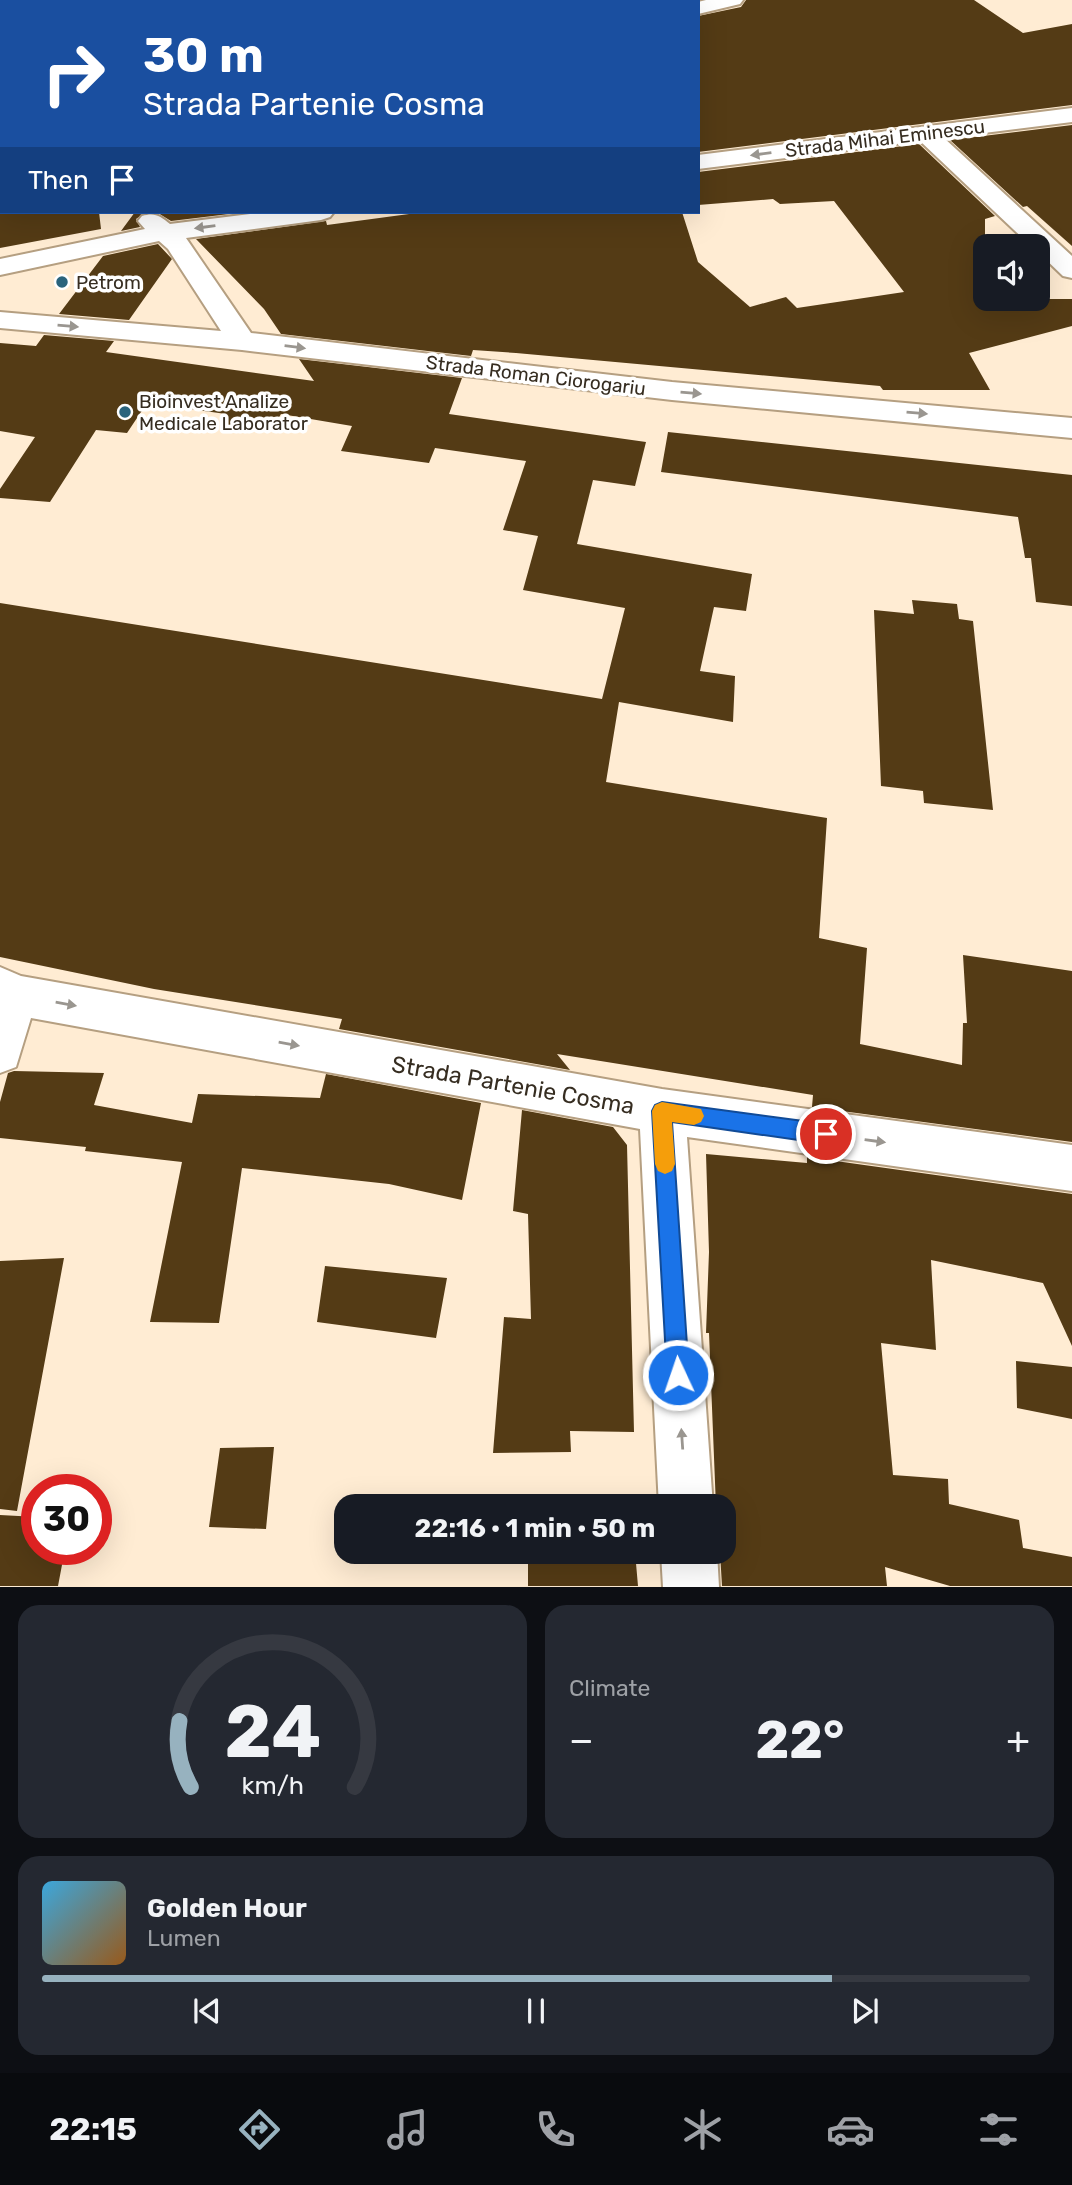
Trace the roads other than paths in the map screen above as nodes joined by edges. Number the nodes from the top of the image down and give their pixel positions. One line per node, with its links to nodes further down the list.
1 (733, 0): 2 (street)
2 (700, 8)
3 (1072, 115): 4 (street, Strada Mihai Eminescu)
4 (924, 132): 5 (street, Strada Mihai Eminescu, one-way to 5); 10 (street)
5 (700, 162)
6 (144, 214): 8 (street)
7 (306, 214): 8 (street, one-way to 8)
8 (162, 233): 9 (street); 12 (street)
9 (0, 267)
10 (1072, 270)
11 (0, 320): 12 (street, Strada Roman Ciorogariu, one-way to 12)
12 (242, 341): 13 (street, Strada Roman Ciorogariu, one-way to 13)
13 (1072, 428)
14 (8, 991): 15 (street); 16 (street, Strada Partenie Cosma, one-way to 16)
15 (0, 1052)
16 (662, 1111): 17 (street, Strada Partenie Cosma, one-way to 17); 18 (street, one-way to 16)
17 (1072, 1168)
18 (685, 1494)
19 (690, 1564): 20 (street)
20 (691, 1587)

